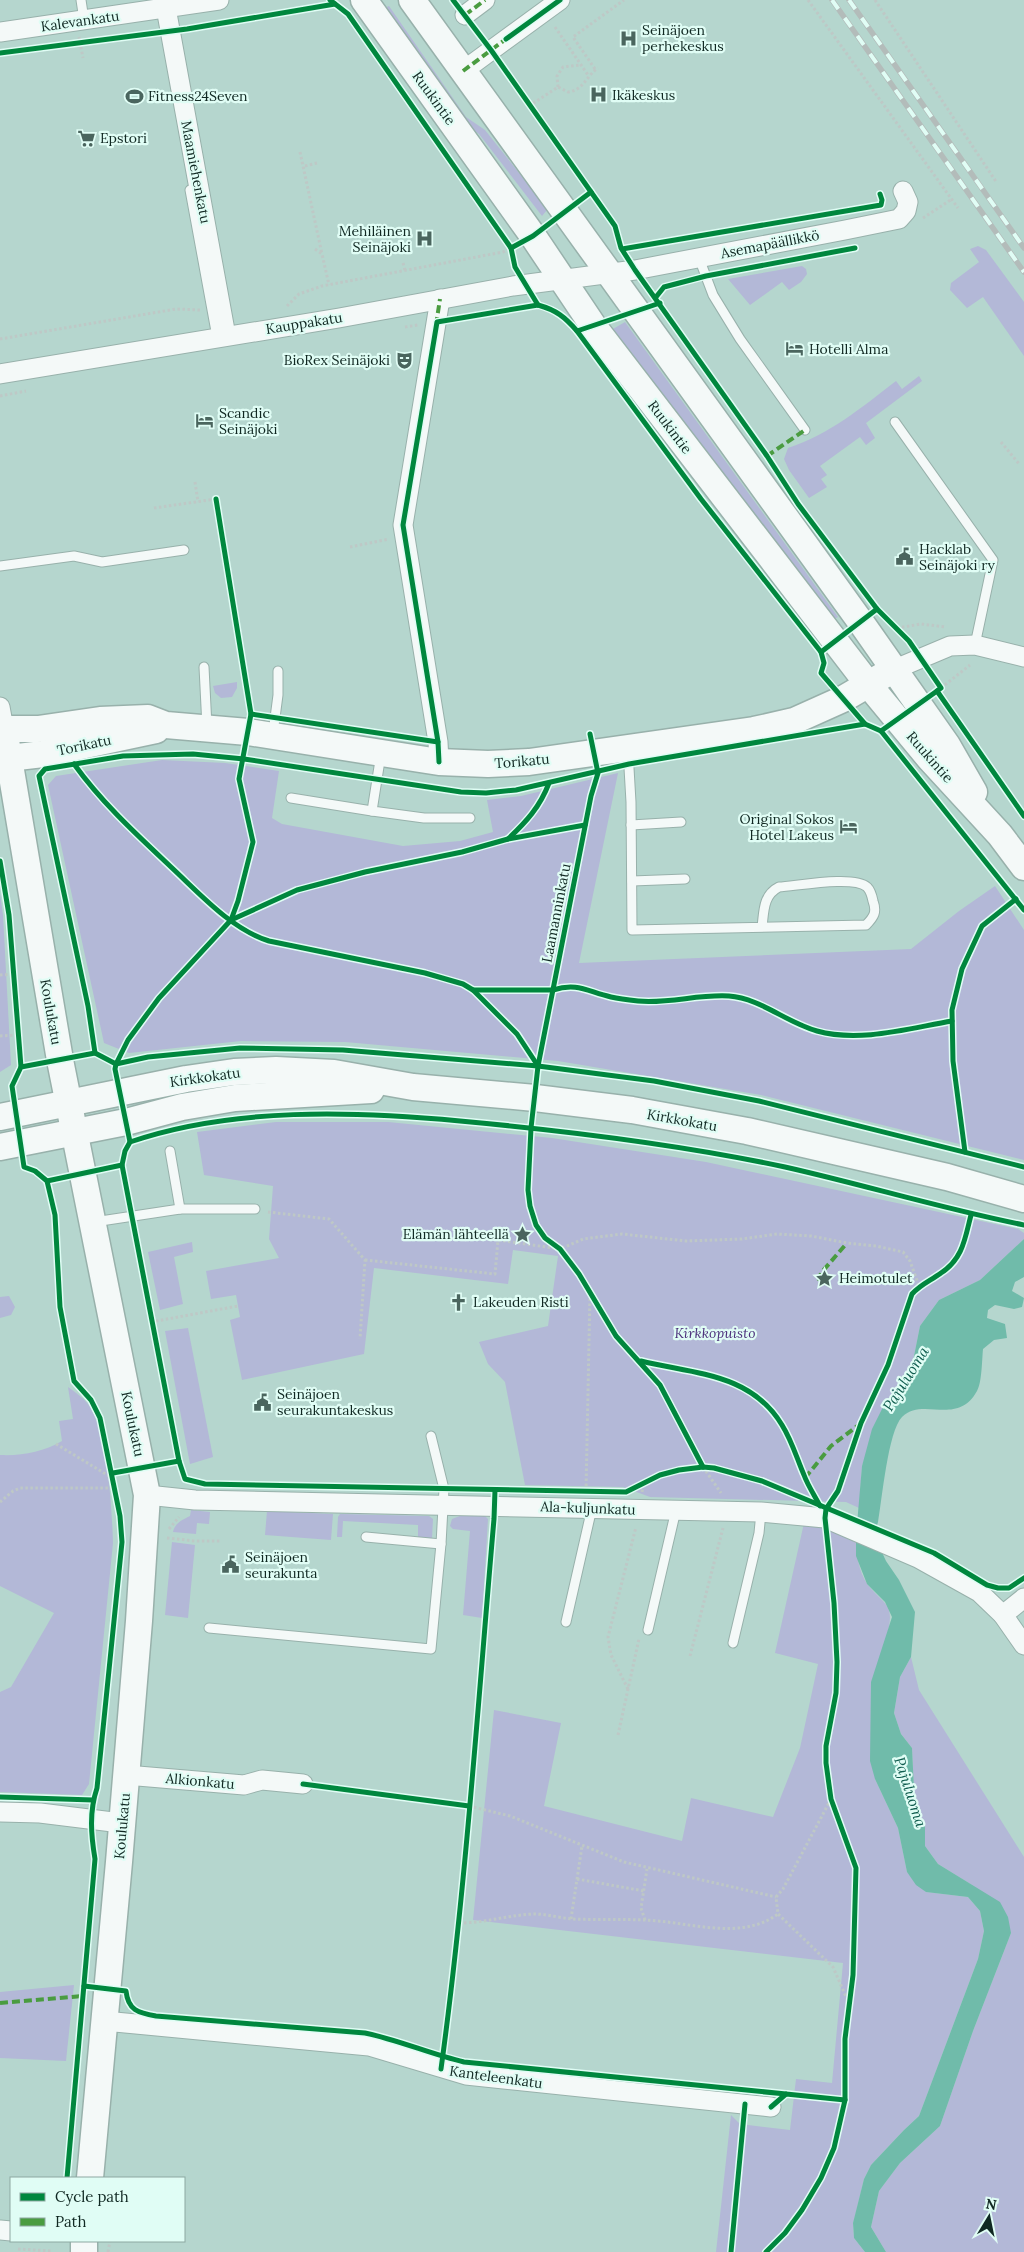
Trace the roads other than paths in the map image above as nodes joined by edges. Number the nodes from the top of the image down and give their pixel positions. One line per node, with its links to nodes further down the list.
1 (81, 0): 9 (lane)
2 (219, 0): 7 (street, Kalevankatu)
3 (364, 0): 18 (main road, Ruukintie)
4 (412, 0): 12 (main road, Ruukintie)
5 (485, 0): 8 (street)
6 (560, 0): 12 (street)
7 (166, 8): 9 (street, Kalevankatu); 11 (street, Maamiehenkatu)
8 (465, 15)
9 (84, 20): 10 (street, Kalevankatu)
10 (0, 32)
11 (172, 41): 13 (lane); 20 (street, Maamiehenkatu)
12 (463, 71): 17 (main road, Ruukintie)
13 (181, 132)
14 (185, 161): 20 (lane)
15 (903, 191): 16 (street, Asemapäällikkö)
16 (698, 258): 17 (street, Asemapäällikkö); 23 (lane)
17 (609, 273): 18 (street, Kauppakatu); 29 (main road, Ruukintie)
18 (562, 280): 19 (street, Kauppakatu); 31 (main road, Ruukintie)
19 (440, 299): 20 (street, Kauppakatu); 39 (street)
20 (222, 336): 21 (street, Kauppakatu)
21 (0, 374)
22 (895, 422): 26 (lane)
23 (805, 430)
24 (184, 550): 25 (lane)
25 (0, 566)
26 (975, 643): 27 (street); 29 (street)
27 (1024, 657)
28 (204, 667): 34 (lane)
29 (893, 670): 31 (main road, Torikatu); 45 (main road, Ruukintie)
30 (278, 671): 35 (lane)
31 (868, 684): 36 (main road, Torikatu); 45 (main road, Ruukintie)
32 (1, 722): 33 (main road, Torikatu); 38 (main road, Koulukatu)
33 (166, 725): 34 (main road, Torikatu); 38 (main road, Torikatu)
34 (206, 727): 35 (main road, Torikatu)
35 (272, 736): 37 (main road, Torikatu)
36 (627, 748): 39 (main road, Torikatu); 44 (lane)
37 (381, 754): 39 (main road, Torikatu); 41 (lane)
38 (4, 759): 51 (main road, Koulukatu)
39 (439, 762)
40 (291, 798): 41 (lane)
41 (372, 810): 42 (lane)
42 (470, 818)
43 (681, 822): 44 (lane)
44 (631, 825): 48 (lane)
45 (1000, 835): 46 (main road, Ruukintie)
46 (1024, 868)
47 (685, 879): 48 (lane)
48 (632, 881): 49 (lane)
49 (762, 927): 49 (lane)
50 (413, 1087): 51 (main road, Kirkkokatu); 53 (main road, Kirkkokatu); 56 (main road, Kirkkokatu)
51 (68, 1103): 52 (main road, Kirkkokatu); 53 (main road, Koulukatu)
52 (0, 1117)
53 (74, 1133): 54 (main road, Kirkkokatu); 61 (main road, Koulukatu)
54 (0, 1147)
55 (170, 1151): 59 (lane)
56 (947, 1177): 57 (main road, Kirkkokatu); 58 (main road, Kirkkokatu)
57 (1024, 1186)
58 (1024, 1199)
59 (180, 1209): 60 (lane); 61 (lane)
60 (255, 1209)
61 (91, 1222): 63 (main road, Koulukatu)
62 (431, 1436): 65 (lane)
63 (147, 1495): 65 (street, Ala-kuljunkatu); 77 (main road, Koulukatu)
64 (592, 1497): 65 (street, Ala-kuljunkatu); 66 (street, Ala-kuljunkatu); 72 (lane)
65 (444, 1504): 69 (lane)
66 (676, 1510): 67 (street, Ala-kuljunkatu); 74 (lane)
67 (761, 1512): 71 (street, Ala-kuljunkatu); 75 (lane)
68 (366, 1537): 69 (lane)
69 (441, 1544): 73 (lane)
70 (1024, 1598): 71 (street)
71 (1003, 1615): 76 (street, Ala-kuljunkatu)
72 (566, 1622)
73 (209, 1628)
74 (648, 1630)
75 (733, 1643)
76 (1024, 1645)
77 (126, 1775): 78 (street, Alkionkatu); 80 (main road, Koulukatu)
78 (303, 1784)
79 (0, 1812): 80 (street)
80 (122, 1823): 81 (main road, Koulukatu)
81 (104, 2020): 82 (street, Kanteleenkatu); 83 (main road, Koulukatu)
82 (771, 2107)
83 (90, 2177)
84 (0, 2230): 85 (street)
85 (10, 2240)

